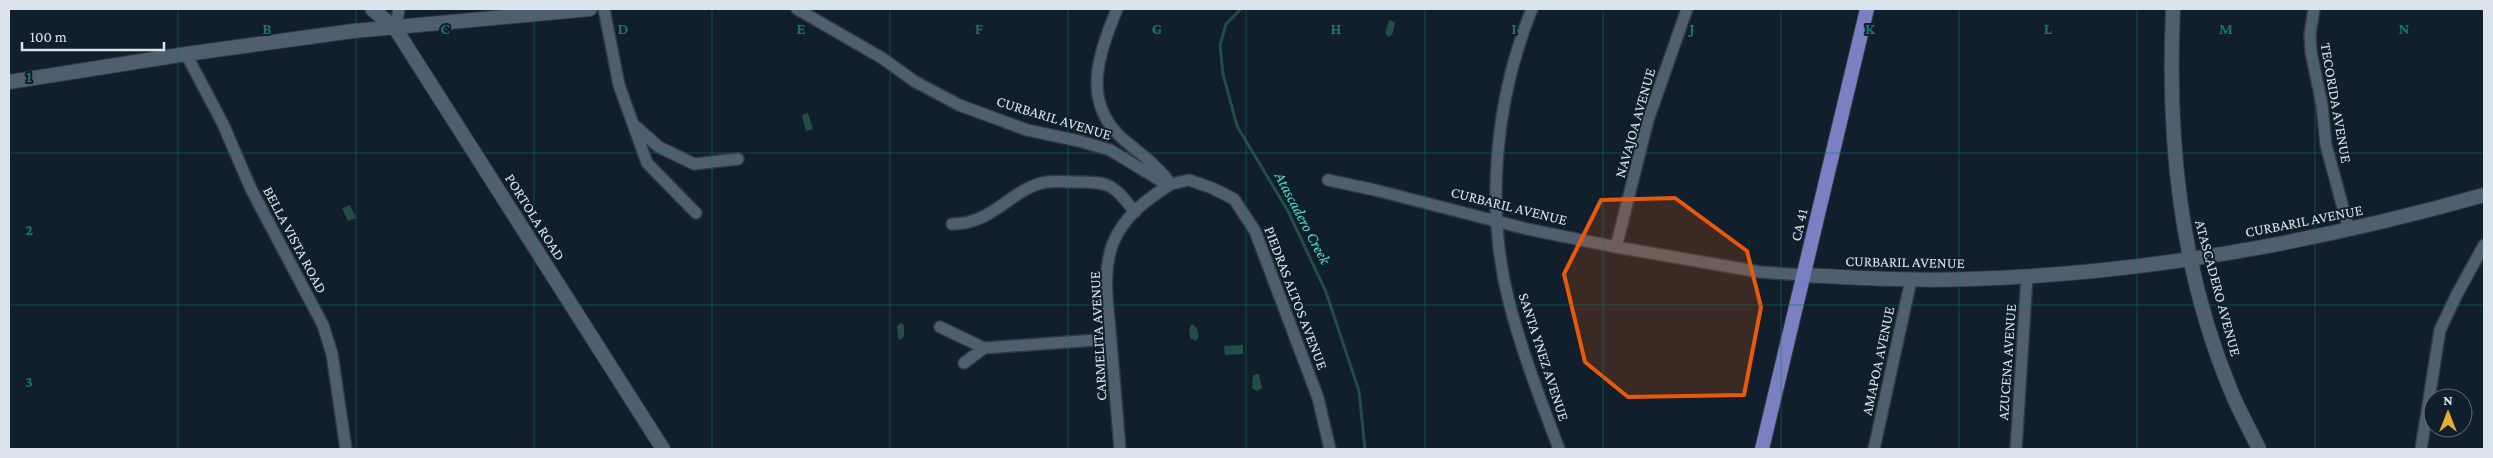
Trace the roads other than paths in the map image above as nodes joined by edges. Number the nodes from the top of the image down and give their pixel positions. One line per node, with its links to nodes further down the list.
1 (372, 9): 12 (main road, PORTOLA ROAD)
2 (399, 9): 12 (street)
3 (590, 9): 12 (main road)
4 (604, 9): 15 (street)
5 (797, 9): 18 (street, CURBARIL AVENUE)
6 (1116, 9): 18 (street)
7 (1532, 9): 22 (street, SANTA YNEZ AVENUE)
8 (1687, 9): 26 (street, NAVAJOA AVENUE)
9 (1867, 9): 28 (main road, CA 41 / CA 41)
10 (2174, 9): 27 (main road, ATASCADERO AVENUE)
11 (2314, 9): 24 (street, TECORIDA AVENUE)
12 (395, 28): 13 (main road); 36 (main road, PORTOLA ROAD)
13 (186, 54): 14 (main road); 35 (street, BELLA VISTA ROAD)
14 (9, 82)
15 (633, 124): 16 (street); 20 (street)
16 (738, 159)
17 (1328, 180): 22 (street, CURBARIL AVENUE)
18 (1171, 184): 21 (street, CARMELITA AVENUE); 38 (street, PIEDRAS ALTOS AVENUE)
19 (2484, 195): 24 (main road, CURBARIL AVENUE)
20 (696, 212)
21 (1135, 212): 23 (street); 32 (street, CARMELITA AVENUE)
22 (1499, 222): 26 (street, CURBARIL AVENUE); 39 (street, SANTA YNEZ AVENUE)
23 (952, 224)
24 (2349, 230): 27 (main road, CURBARIL AVENUE)
25 (2484, 245): 44 (street)
26 (1616, 247): 28 (street, CURBARIL AVENUE)
27 (2190, 259): 29 (main road, CURBARIL AVENUE); 43 (main road, ATASCADERO AVENUE)
28 (1804, 275): 30 (main road, CURBARIL AVENUE); 40 (main road, CA 41 / CA 41)
29 (2027, 276): 30 (main road, CURBARIL AVENUE); 42 (street, AZUCENA AVENUE)
30 (1911, 280): 41 (street, AMAPOA AVENUE)
31 (940, 327): 33 (street)
32 (1111, 339): 33 (street); 37 (street, CARMELITA AVENUE)
33 (984, 348): 34 (street)
34 (964, 363)
35 (346, 449)
36 (663, 449)
37 (1120, 449)
38 (1330, 449)
39 (1559, 449)
40 (1762, 449)
41 (1874, 449)
42 (2016, 449)
43 (2259, 449)
44 (2421, 449)

